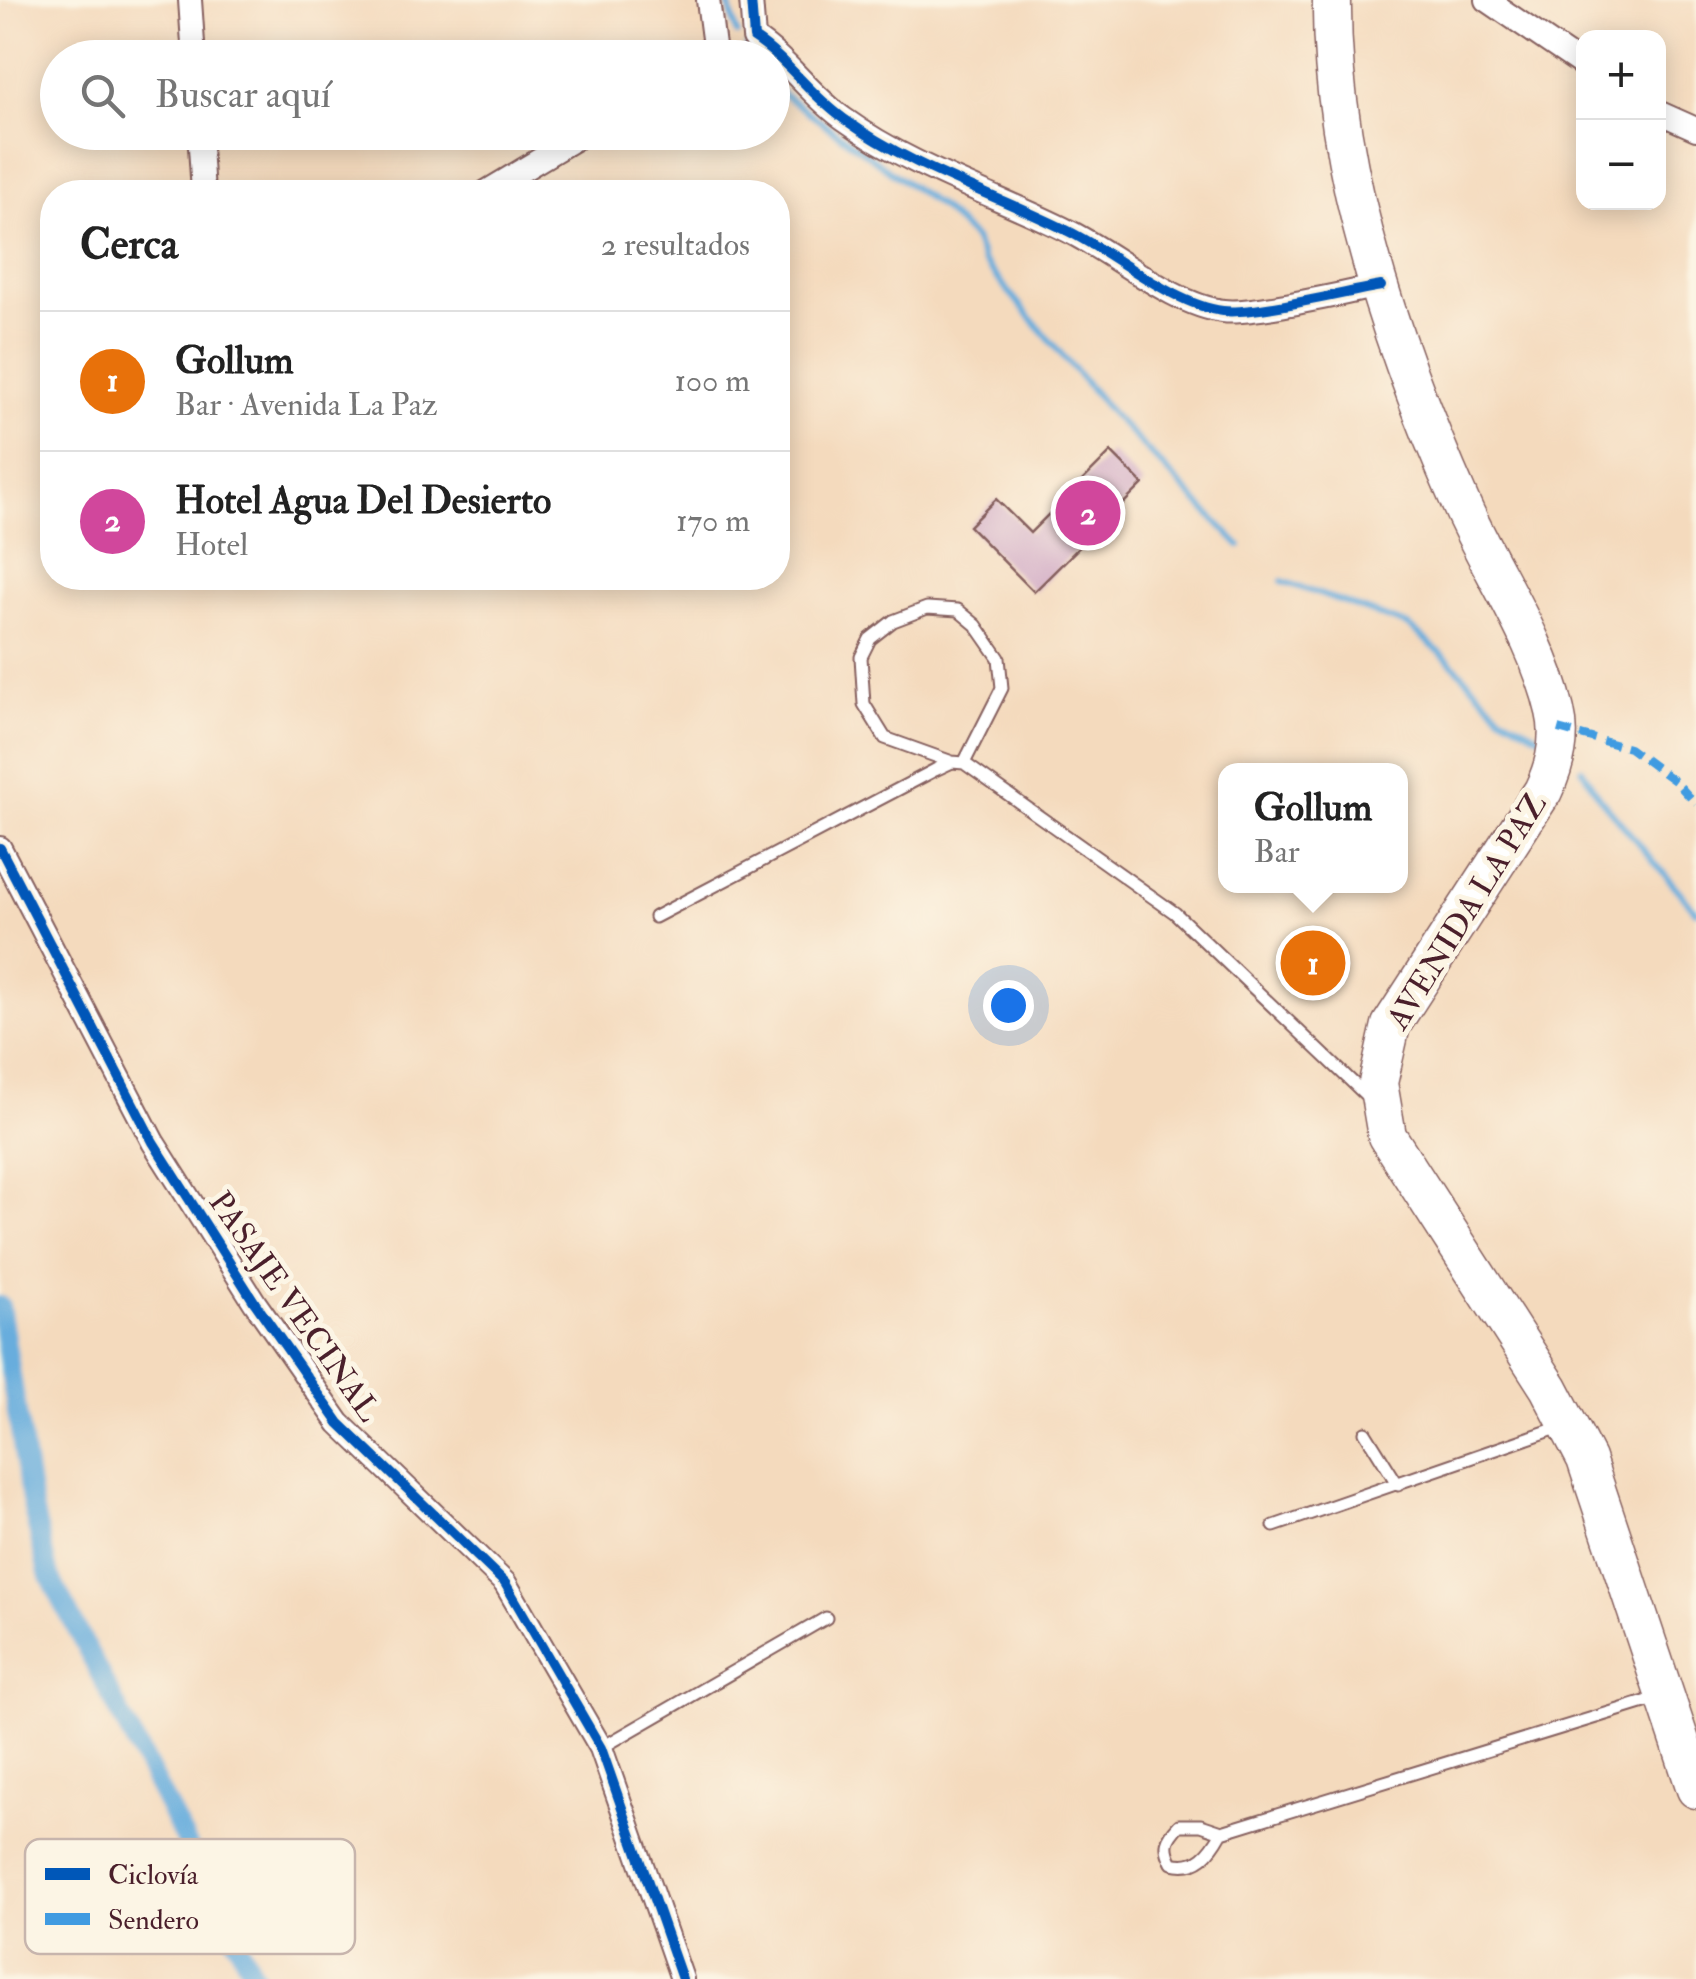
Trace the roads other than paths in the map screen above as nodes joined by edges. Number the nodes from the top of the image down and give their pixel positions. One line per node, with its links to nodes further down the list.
1 (190, 0): 7 (street)
2 (708, 0): 8 (street)
3 (751, 0): 6 (street)
4 (1332, 0): 19 (main road, AVENIDA LA PAZ)
5 (1486, 0): 11 (street)
6 (754, 38): 9 (street); 10 (street)
7 (193, 40)
8 (711, 40)
9 (749, 40)
10 (757, 40)
11 (1576, 61)
12 (790, 71): 19 (street)
13 (1666, 116): 14 (street)
14 (1696, 129)
15 (200, 150): 17 (street)
16 (556, 150): 18 (street)
17 (202, 180)
18 (506, 180)
19 (1381, 286): 23 (main road, AVENIDA LA PAZ)
20 (958, 763): 20 (lane); 22 (lane); 23 (lane)
21 (0, 848): 31 (street, PASAJE VECINAL)
22 (655, 918)
23 (1380, 1109): 24 (main road, AVENIDA LA PAZ)
24 (1569, 1424): 26 (lane); 29 (main road, AVENIDA LA PAZ)
25 (1365, 1432): 26 (lane)
26 (1398, 1485): 27 (lane)
27 (1274, 1526)
28 (826, 1618): 31 (lane)
29 (1667, 1695): 30 (main road, AVENIDA LA PAZ); 33 (lane)
30 (1689, 1742): 32 (main road, AVENIDA LA PAZ)
31 (601, 1748): 34 (street, PASAJE VECINAL)
32 (1696, 1788)
33 (1222, 1832): 33 (lane)
34 (682, 1979)

